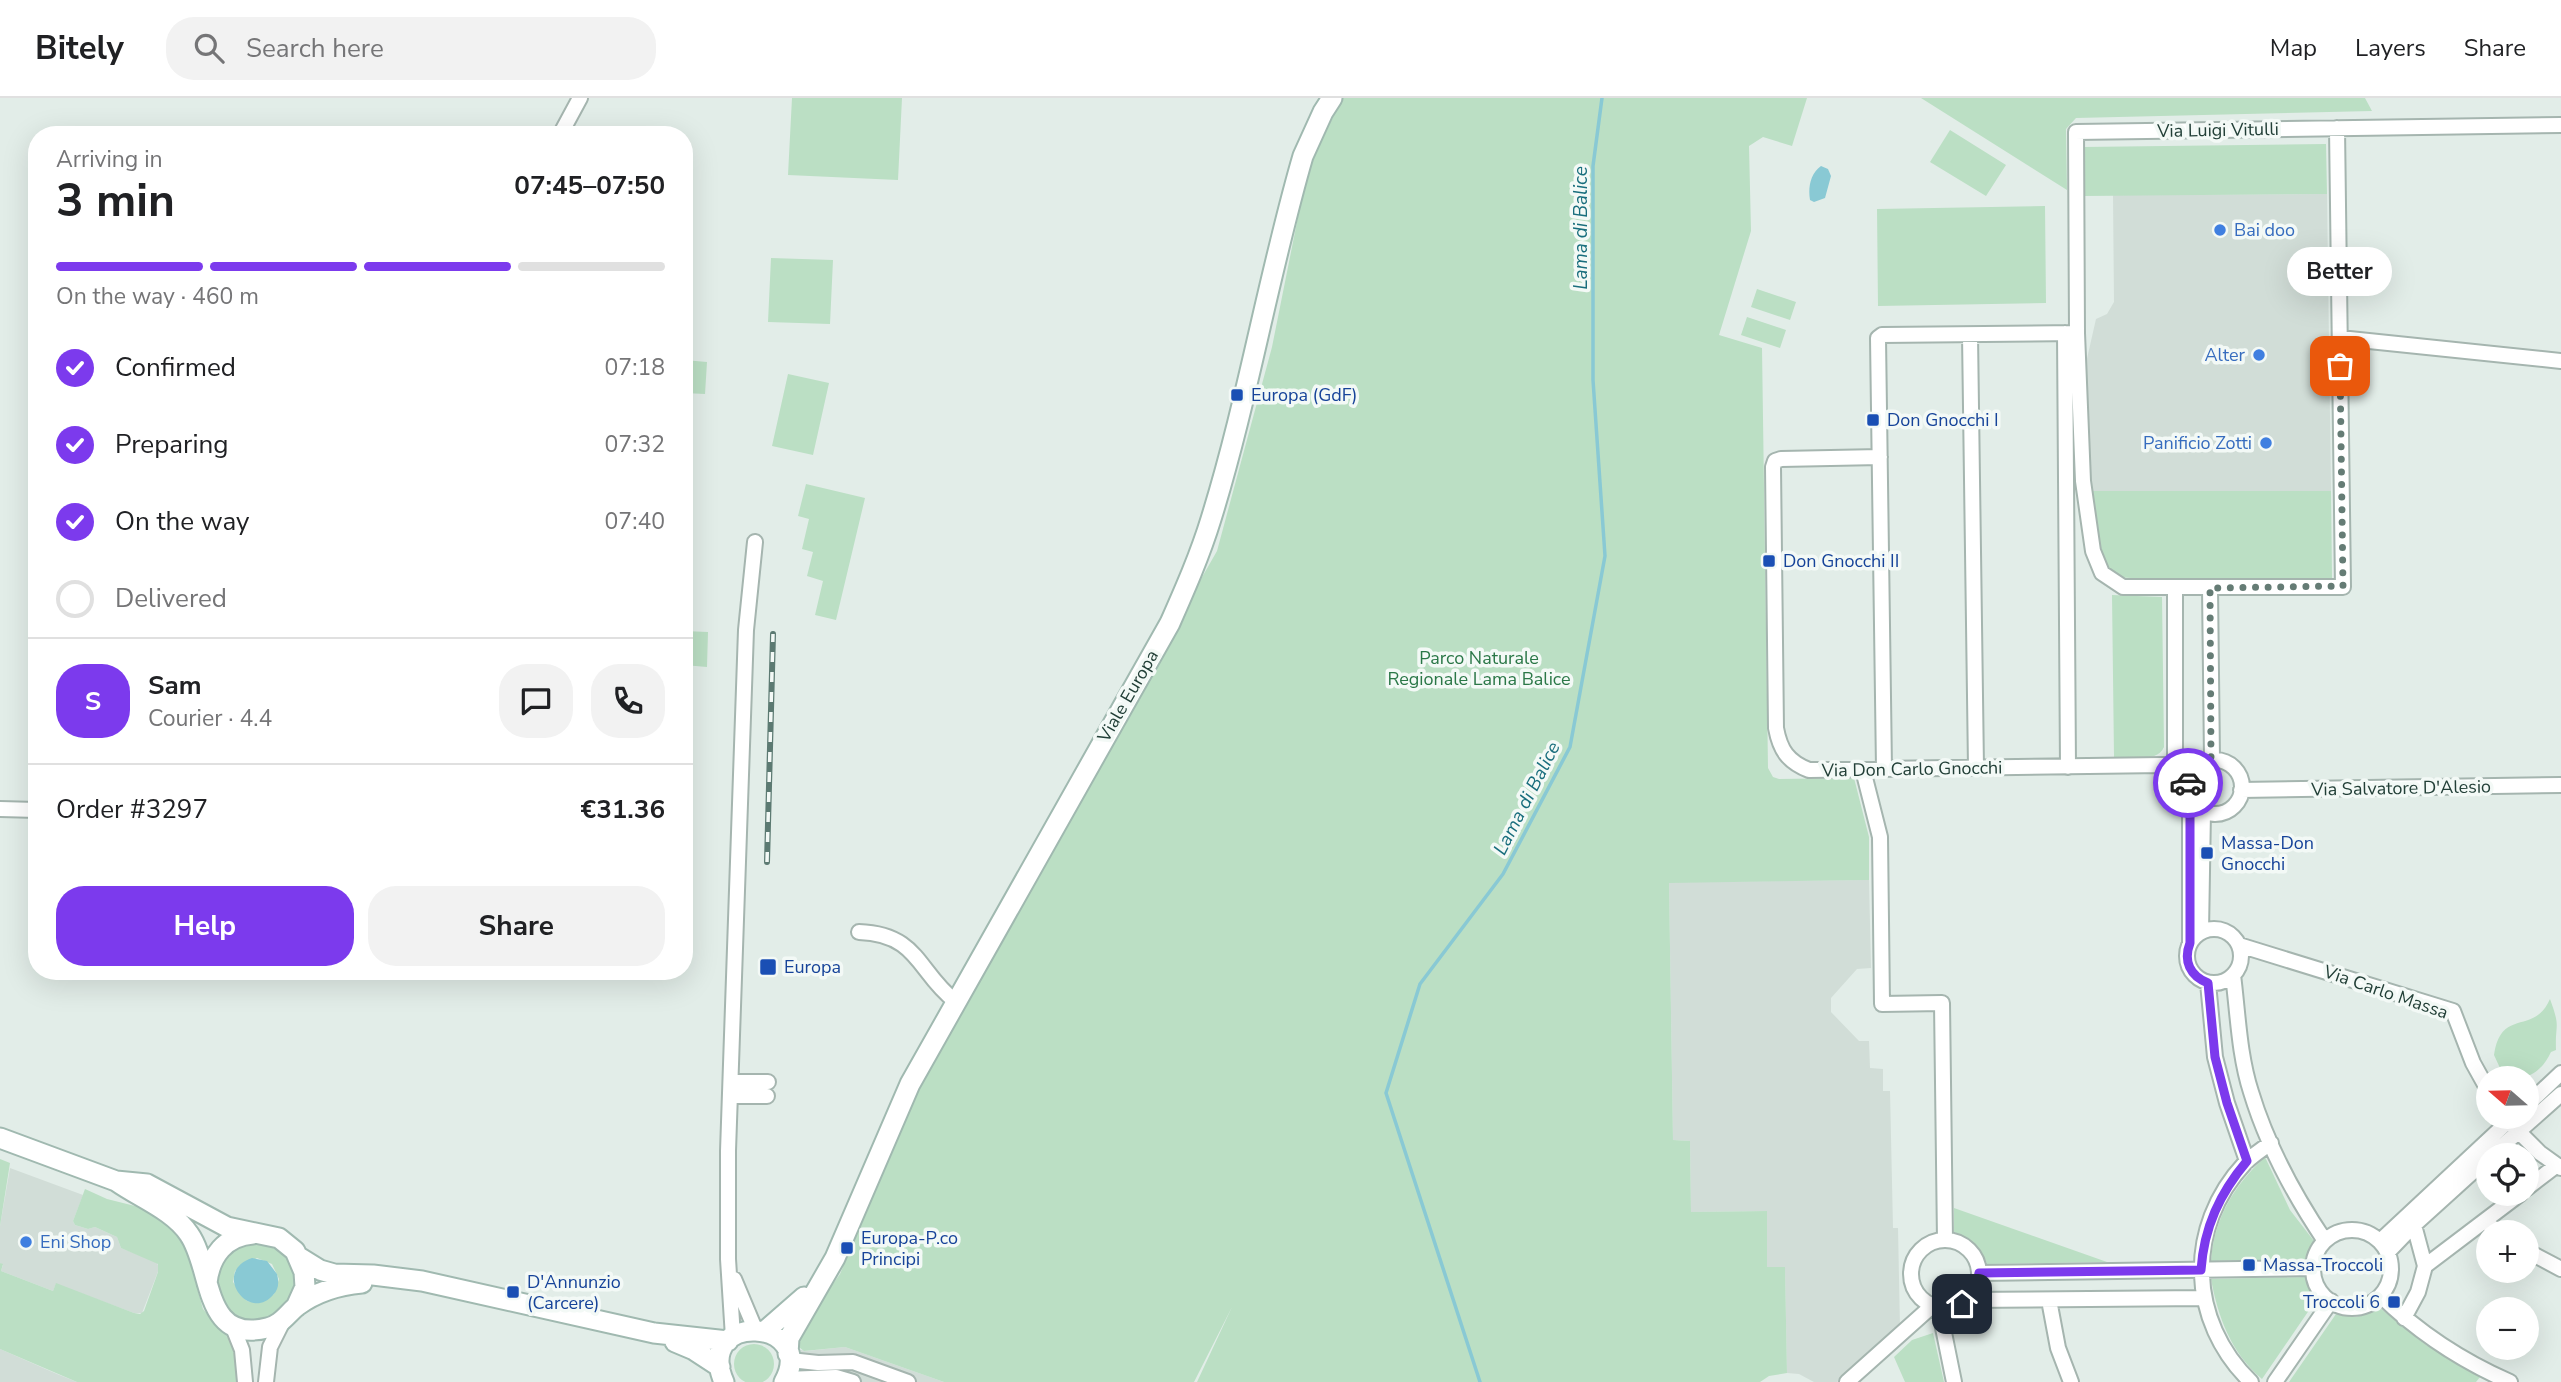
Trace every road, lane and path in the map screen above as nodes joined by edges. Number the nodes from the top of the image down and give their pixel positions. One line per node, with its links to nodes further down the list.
1 (580, 98): 4 (street)
2 (1332, 98): 33 (main road, Viale Europa)
3 (2561, 125): 5 (street, Via Luigi Vitulli)
4 (565, 126)
5 (2337, 128): 6 (street, Via Luigi Vitulli); 8 (street)
6 (2071, 333): 7 (street); 12 (street); 16 (street)
7 (1970, 334): 10 (street); 17 (street)
8 (2340, 338): 9 (street); 13 (street)
9 (2561, 360)
10 (1880, 457): 18 (street); 19 (street, Via Don Carlo Gnocchi)
11 (755, 542): 36 (street)
12 (2175, 588): 13 (street); 15 (street)
13 (2210, 588): 14 (street)
14 (2211, 760): 20 (street); 22 (street)
15 (2175, 766): 16 (street, Via Don Carlo Gnocchi); 20 (street)
16 (2068, 767): 17 (street, Via Don Carlo Gnocchi)
17 (1976, 768): 18 (street, Via Don Carlo Gnocchi)
18 (1884, 769): 19 (street, Via Don Carlo Gnocchi)
19 (1863, 770): 55 (street)
20 (2190, 776): 23 (street)
21 (2561, 785): 22 (street, Via Salvatore D'Alesio)
22 (2241, 790): 26 (street)
23 (2190, 797): 26 (street); 29 (street)
24 (0, 809): 25 (street)
25 (28, 810)
26 (2203, 811): 28 (street)
27 (859, 932): 33 (street)
28 (2201, 932): 29 (street); 30 (street)
29 (2190, 943): 32 (street)
30 (2239, 945): 31 (street); 34 (street, Via Carlo Massa)
31 (2233, 975): 32 (street); 44 (street)
32 (2208, 983): 45 (street)
33 (955, 1001): 60 (main road, Viale Europa)
34 (2476, 1068)
35 (2561, 1073): 38 (street)
36 (731, 1089): 37 (street); 61 (street)
37 (767, 1089)
38 (2539, 1094)
39 (2561, 1094): 40 (street)
40 (2539, 1107)
41 (2505, 1129): 57 (street)
42 (2519, 1129): 46 (street)
43 (0, 1138): 49 (main road)
44 (2271, 1143): 45 (street); 56 (street)
45 (2247, 1161): 65 (street)
46 (2559, 1167): 48 (street)
47 (2476, 1170): 52 (street)
48 (2539, 1180)
49 (116, 1181): 54 (main road); 68 (main road)
50 (2504, 1206): 51 (street)
51 (2485, 1220)
52 (2414, 1225): 57 (street); 62 (street)
53 (2476, 1227): 62 (street)
54 (257, 1234): 58 (main road); 68 (main road)
55 (1945, 1240): 66 (street); 74 (street)
56 (2325, 1241): 57 (street); 63 (street)
57 (2384, 1246): 69 (street)
58 (299, 1257): 67 (main road); 75 (main road)
59 (2539, 1257): 64 (street)
60 (835, 1258): 78 (main road, Viale Europa); 82 (main road, Viale Europa)
61 (727, 1259): 78 (street); 80 (street)
62 (2425, 1266): 76 (street)
63 (2313, 1268): 65 (street); 73 (street)
64 (2561, 1269)
65 (2201, 1270): 66 (street); 70 (street)
66 (1979, 1273): 71 (street)
67 (404, 1279): 75 (main road); 79 (main road)
68 (207, 1283): 77 (main road)
69 (2381, 1296): 73 (street); 76 (street)
70 (2204, 1298): 72 (street); 91 (street)
71 (1967, 1300): 72 (street); 74 (street)
72 (2049, 1300): 90 (street)
73 (2331, 1301): 92 (street)
74 (1935, 1307): 88 (street); 89 (street)
75 (290, 1314): 77 (main road); 86 (street)
76 (2404, 1318): 93 (street)
77 (232, 1325): 85 (street)
78 (760, 1330): 80 (main road); 82 (main road)
79 (654, 1333): 80 (main road); 83 (main road)
80 (730, 1339): 83 (main road)
81 (853, 1362): 82 (street); 84 (street); 87 (street)
82 (787, 1369): 84 (street)
83 (722, 1374)
84 (850, 1381)
85 (244, 1382)
86 (266, 1382)
87 (908, 1382)
88 (1847, 1382)
89 (1954, 1382)
90 (2071, 1382)
91 (2252, 1382)
92 (2275, 1382)
93 (2510, 1382)

